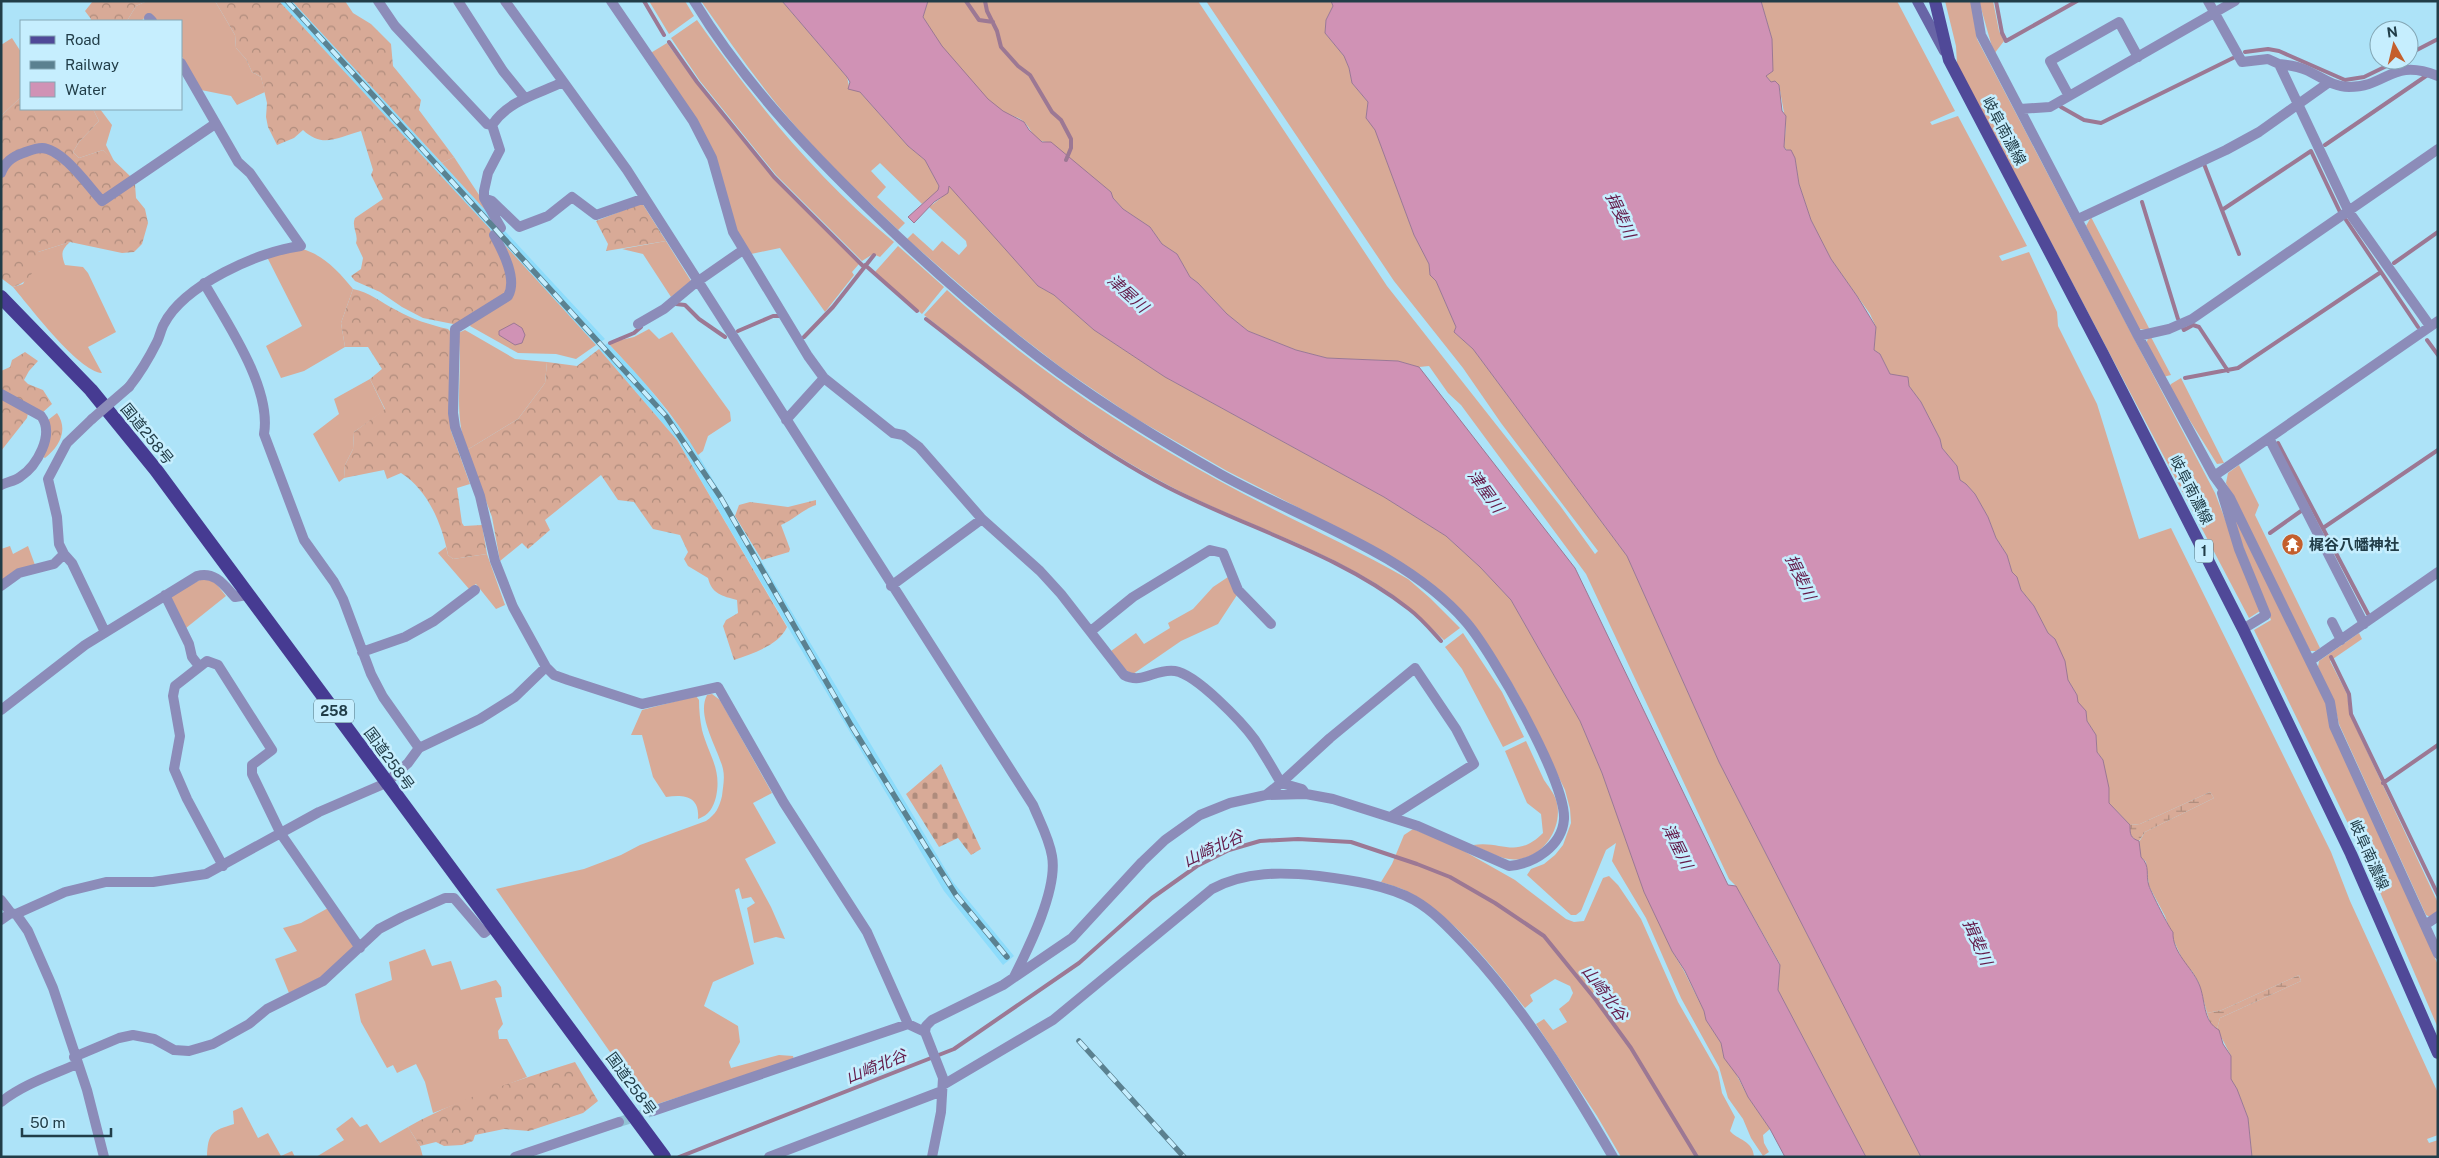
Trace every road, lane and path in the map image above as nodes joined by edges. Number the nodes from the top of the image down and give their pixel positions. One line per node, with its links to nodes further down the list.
1 (378, 1): 24 (street)
2 (458, 1): 20 (street)
3 (505, 1): 17 (street)
4 (610, 1): 31 (street)
5 (694, 1): 69 (street)
6 (1917, 1): 13 (main road)
7 (1935, 1): 13 (main road, 岐阜南濃線 / 1)
8 (1975, 1): 22 (street)
9 (2208, 1): 11 (street)
10 (2236, 1): 11 (street)
11 (2215, 13): 12 (street); 15 (street)
12 (2138, 57): 19 (street); 19 (street)
13 (1949, 60): 55 (main road, 岐阜南濃線 / 1)
14 (182, 64): 23 (street)
15 (2280, 64): 18 (street); 21 (street)
16 (2438, 76): 18 (street)
17 (563, 82): 20 (street); 28 (street)
18 (2328, 83): 21 (street)
19 (2069, 96): 22 (street)
20 (524, 97): 24 (street)
21 (2298, 105): 29 (street); 30 (street)
22 (2020, 109): 30 (street)
23 (215, 124): 26 (street); 33 (street)
24 (492, 125): 27 (street)
25 (2438, 149): 29 (street)
26 (1, 173)
27 (485, 198): 28 (street); 62 (street)
28 (645, 198): 32 (street)
29 (2349, 212): 35 (street); 37 (street)
30 (2078, 219): 37 (street)
31 (743, 250): 32 (street); 38 (street)
32 (698, 282): 36 (street); 40 (street)
33 (204, 283): 45 (street, bridge); 59 (street)
34 (2, 298): 51 (highway, 国道258号 / 258)
35 (2434, 323): 41 (street)
36 (638, 324)
37 (2138, 336): 42 (street)
38 (824, 378): 40 (street); 44 (street)
39 (1, 394): 43 (street)
40 (786, 420): 48 (street)
41 (2268, 438): 42 (street); 54 (street)
42 (2217, 480): 55 (street); 60 (street)
43 (1, 485)
44 (982, 519): 48 (street); 56 (street)
45 (64, 554): 47 (street); 57 (street)
46 (2438, 572): 54 (street)
47 (1, 586)
48 (891, 586): 80 (street)
49 (475, 590): 59 (street)
50 (165, 595): 51 (street); 57 (street); 61 (street)
51 (247, 595): 66 (highway, 国道258号 / 258)
52 (2332, 622): 58 (street)
53 (1270, 624): 56 (street)
54 (2364, 624): 58 (street)
55 (2243, 629): 83 (main road, 岐阜南濃線 / 1)
56 (1091, 631): 65 (street)
57 (105, 632): 63 (street)
58 (2340, 640): 60 (street)
59 (362, 652): 64 (street)
60 (2310, 661): 76 (street)
61 (199, 666): 70 (street); 71 (street)
62 (546, 667): 64 (street); 81 (street)
63 (1, 710)
64 (419, 748): 66 (street)
65 (1282, 782): 67 (street); 68 (street); 69 (street)
66 (386, 783): 70 (street); 77 (highway, 国道258号 / 258)
67 (1306, 794): 68 (street); 69 (street)
68 (1266, 795): 80 (street)
69 (1392, 816)
70 (281, 834): 71 (street); 78 (street)
71 (223, 866): 73 (street)
72 (1, 900): 73 (street)
73 (14, 914): 75 (street); 84 (street)
74 (2438, 916): 76 (street)
75 (1, 920)
76 (2425, 925): 79 (street)
77 (493, 926): 78 (street); 91 (highway, 国道258号 / 258)
78 (360, 948): 84 (street)
79 (2438, 954)
80 (1013, 978): 82 (street)
81 (908, 1024): 82 (street); 87 (street)
82 (925, 1032): 85 (street)
83 (2438, 1053)
84 (75, 1060): 86 (street); 89 (street)
85 (943, 1085): 92 (street); 93 (street); 94 (street)
86 (1, 1102)
87 (653, 1111)
88 (619, 1122): 90 (street)
89 (104, 1157)
90 (515, 1157)
91 (664, 1157)
92 (769, 1157)
93 (932, 1157)
94 (1613, 1157)

